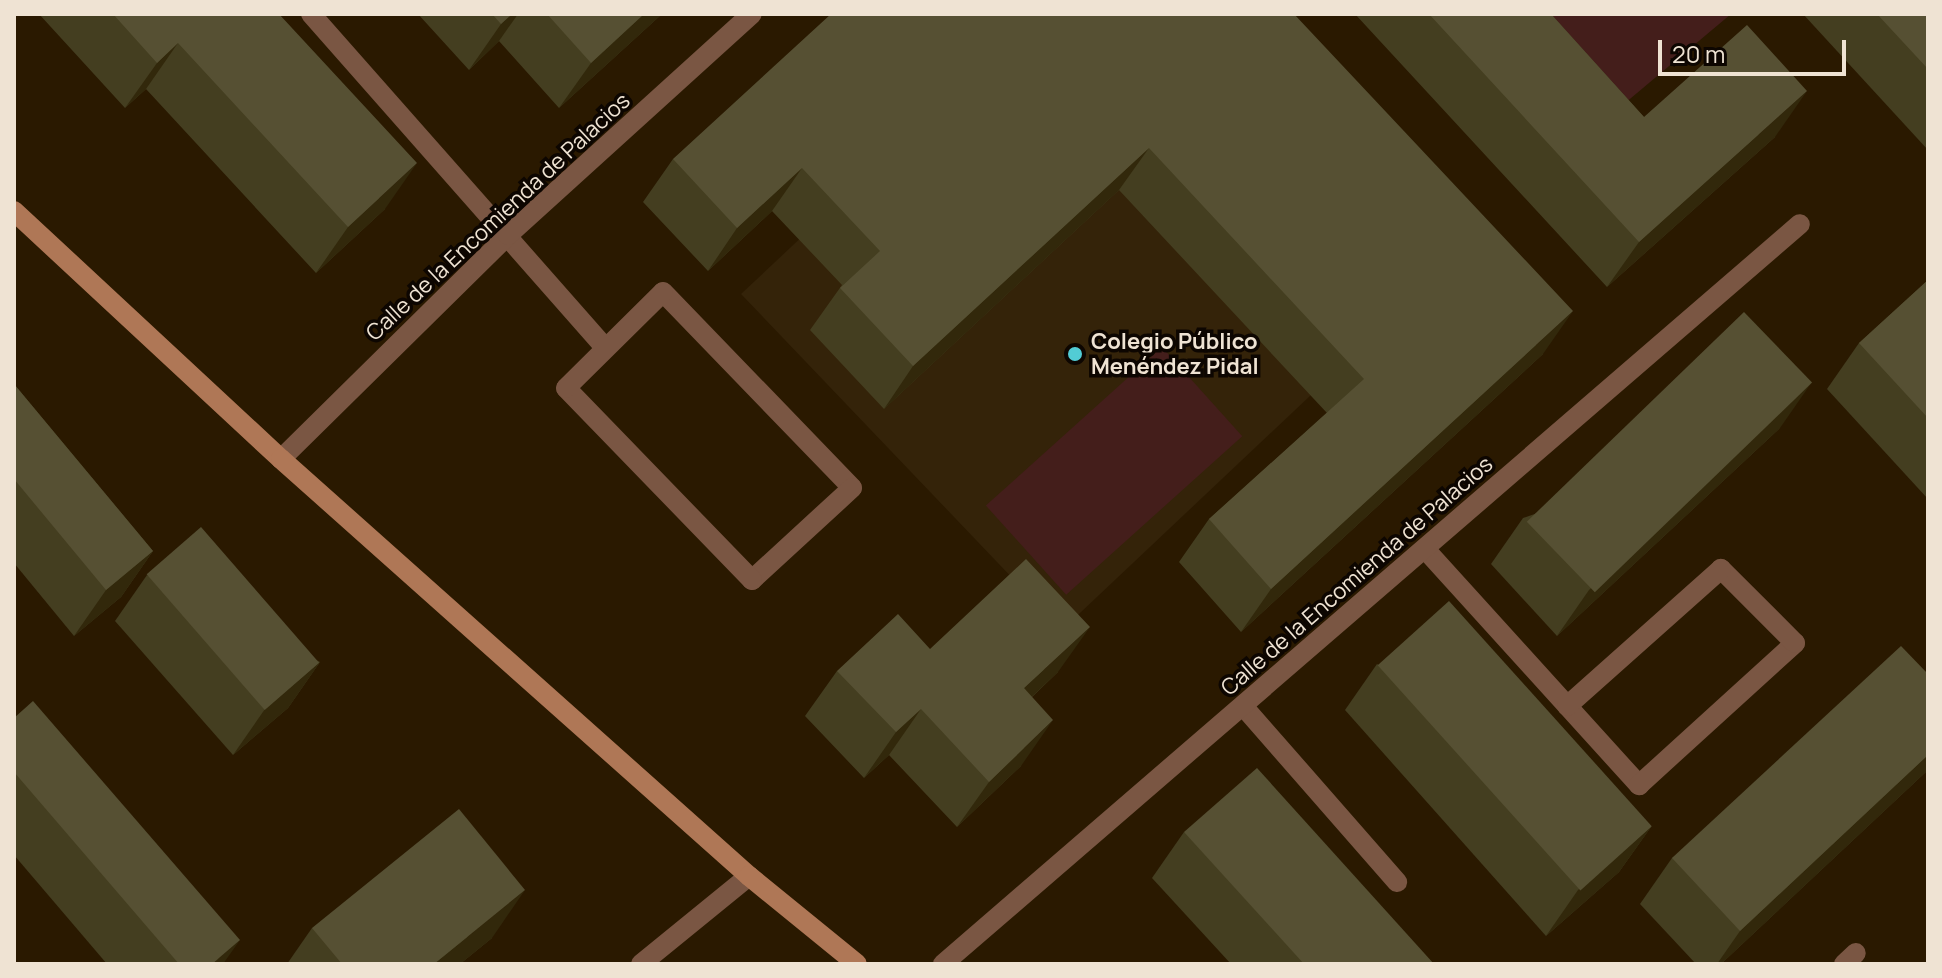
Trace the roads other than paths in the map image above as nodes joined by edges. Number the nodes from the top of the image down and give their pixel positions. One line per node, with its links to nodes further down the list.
1 (311, 14): 5 (lane)
2 (752, 14): 5 (lane, Calle de la Encomienda de Palacios)
3 (14, 211): 7 (street)
4 (1800, 224): 8 (lane, Calle de la Encomienda de Palacios)
5 (508, 235): 6 (lane); 7 (lane, Calle de la Encomienda de Palacios)
6 (605, 348): 6 (lane)
7 (281, 459): 11 (street)
8 (1425, 549): 9 (lane, Calle de la Encomienda de Palacios); 10 (lane)
9 (1243, 706): 12 (lane); 15 (lane, Calle de la Encomienda de Palacios)
10 (1567, 706): 10 (lane)
11 (749, 876): 13 (lane); 14 (street)
12 (1397, 882)
13 (641, 964)
14 (857, 964)
15 (943, 964)

